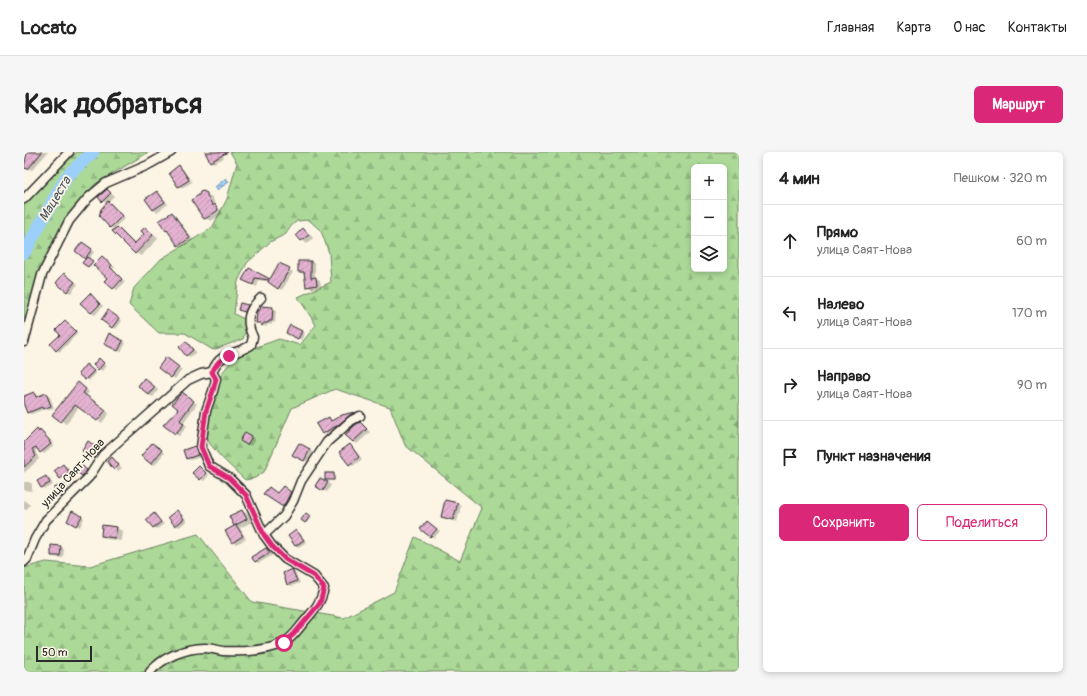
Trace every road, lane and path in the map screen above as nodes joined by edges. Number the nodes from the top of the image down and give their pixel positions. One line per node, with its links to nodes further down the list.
1 (69, 152): 3 (street)
2 (171, 152): 5 (street)
3 (24, 199)
4 (261, 298): 7 (street)
5 (26, 332): 6 (street)
6 (24, 342)
7 (212, 372): 9 (street); 10 (street, улица Саят-Нова)
8 (360, 416): 9 (street)
9 (264, 535): 11 (street)
10 (24, 562)
11 (150, 672)

